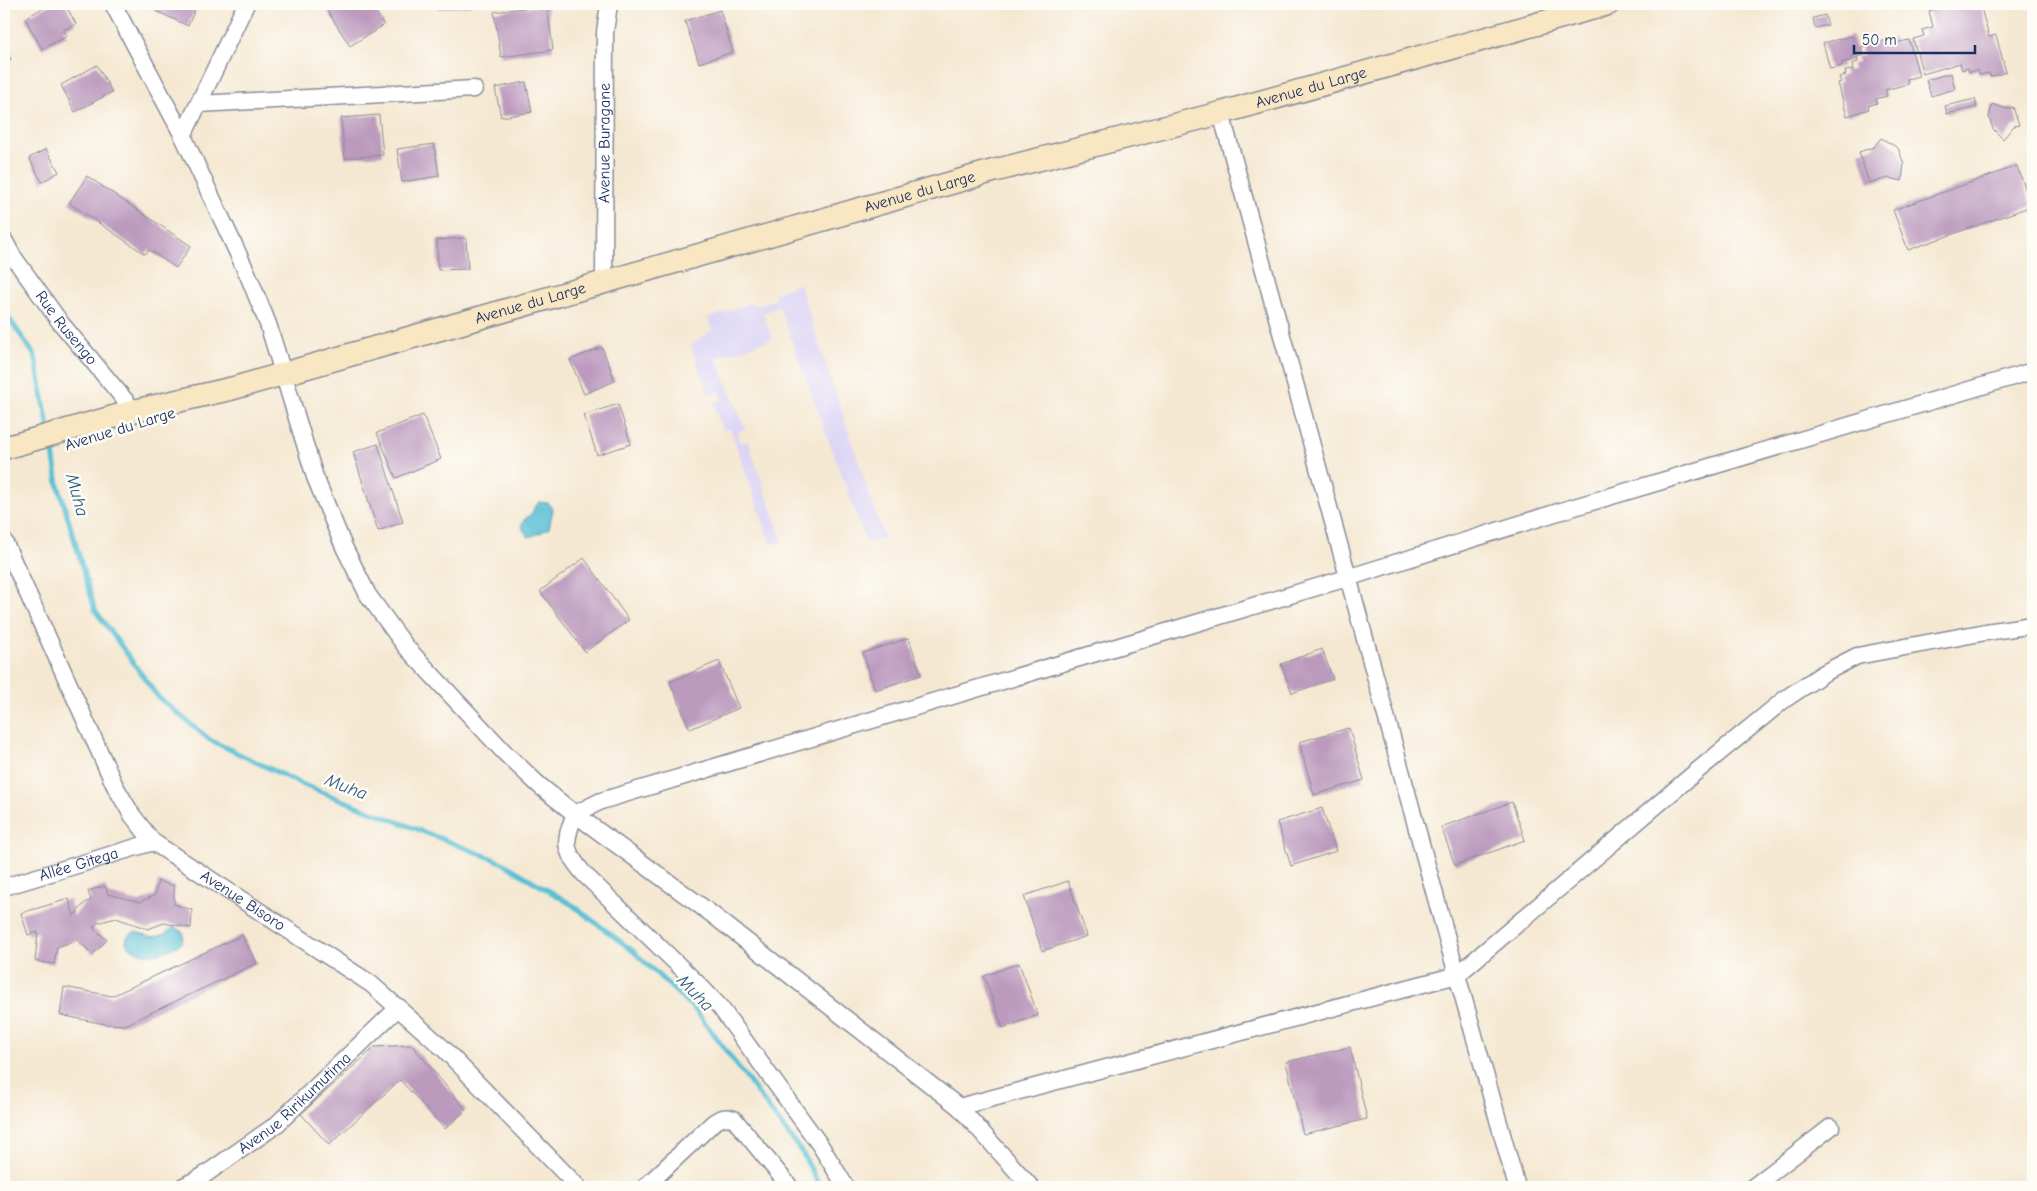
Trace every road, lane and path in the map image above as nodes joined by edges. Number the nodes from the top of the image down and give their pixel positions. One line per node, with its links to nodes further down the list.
1 (113, 4): 8 (street)
2 (246, 4): 6 (street)
3 (608, 4): 10 (street, Avenue Buragane)
4 (1608, 4): 7 (main road, Avenue du Large)
5 (474, 89): 6 (street)
6 (200, 104): 8 (street)
7 (1221, 113): 10 (main road, Avenue du Large); 20 (street)
8 (183, 136): 12 (street)
9 (4, 240): 14 (street, Rue Rusengo)
10 (604, 282): 12 (main road, Avenue du Large)
11 (2033, 371): 20 (street)
12 (284, 372): 13 (main road, Avenue du Large); 22 (street)
13 (234, 388): 14 (main road, Avenue du Large); 15 (main road, Avenue du Large)
14 (134, 411): 15 (main road, Avenue du Large)
15 (76, 435): 16 (main road, Avenue du Large)
16 (35, 447): 17 (main road, Avenue du Large); 18 (main road, Avenue du Large)
17 (4, 448)
18 (4, 463)
19 (4, 540): 23 (street, Avenue Bisoro)
20 (1347, 578): 22 (street); 25 (street)
21 (2033, 626): 25 (street)
22 (576, 814): 27 (street); 33 (street)
23 (152, 842): 24 (street, Allée Gitega); 26 (street, Avenue Bisoro)
24 (4, 887)
25 (1456, 975): 27 (street); 35 (street)
26 (400, 1007): 29 (street, Avenue Ririkumutima); 30 (street, Avenue Bisoro)
27 (959, 1108): 34 (street)
28 (1832, 1127): 36 (street)
29 (182, 1187)
30 (578, 1187)
31 (645, 1187): 32 (street)
32 (790, 1187)
33 (846, 1187)
34 (1031, 1187)
35 (1517, 1187)
36 (1753, 1187)

